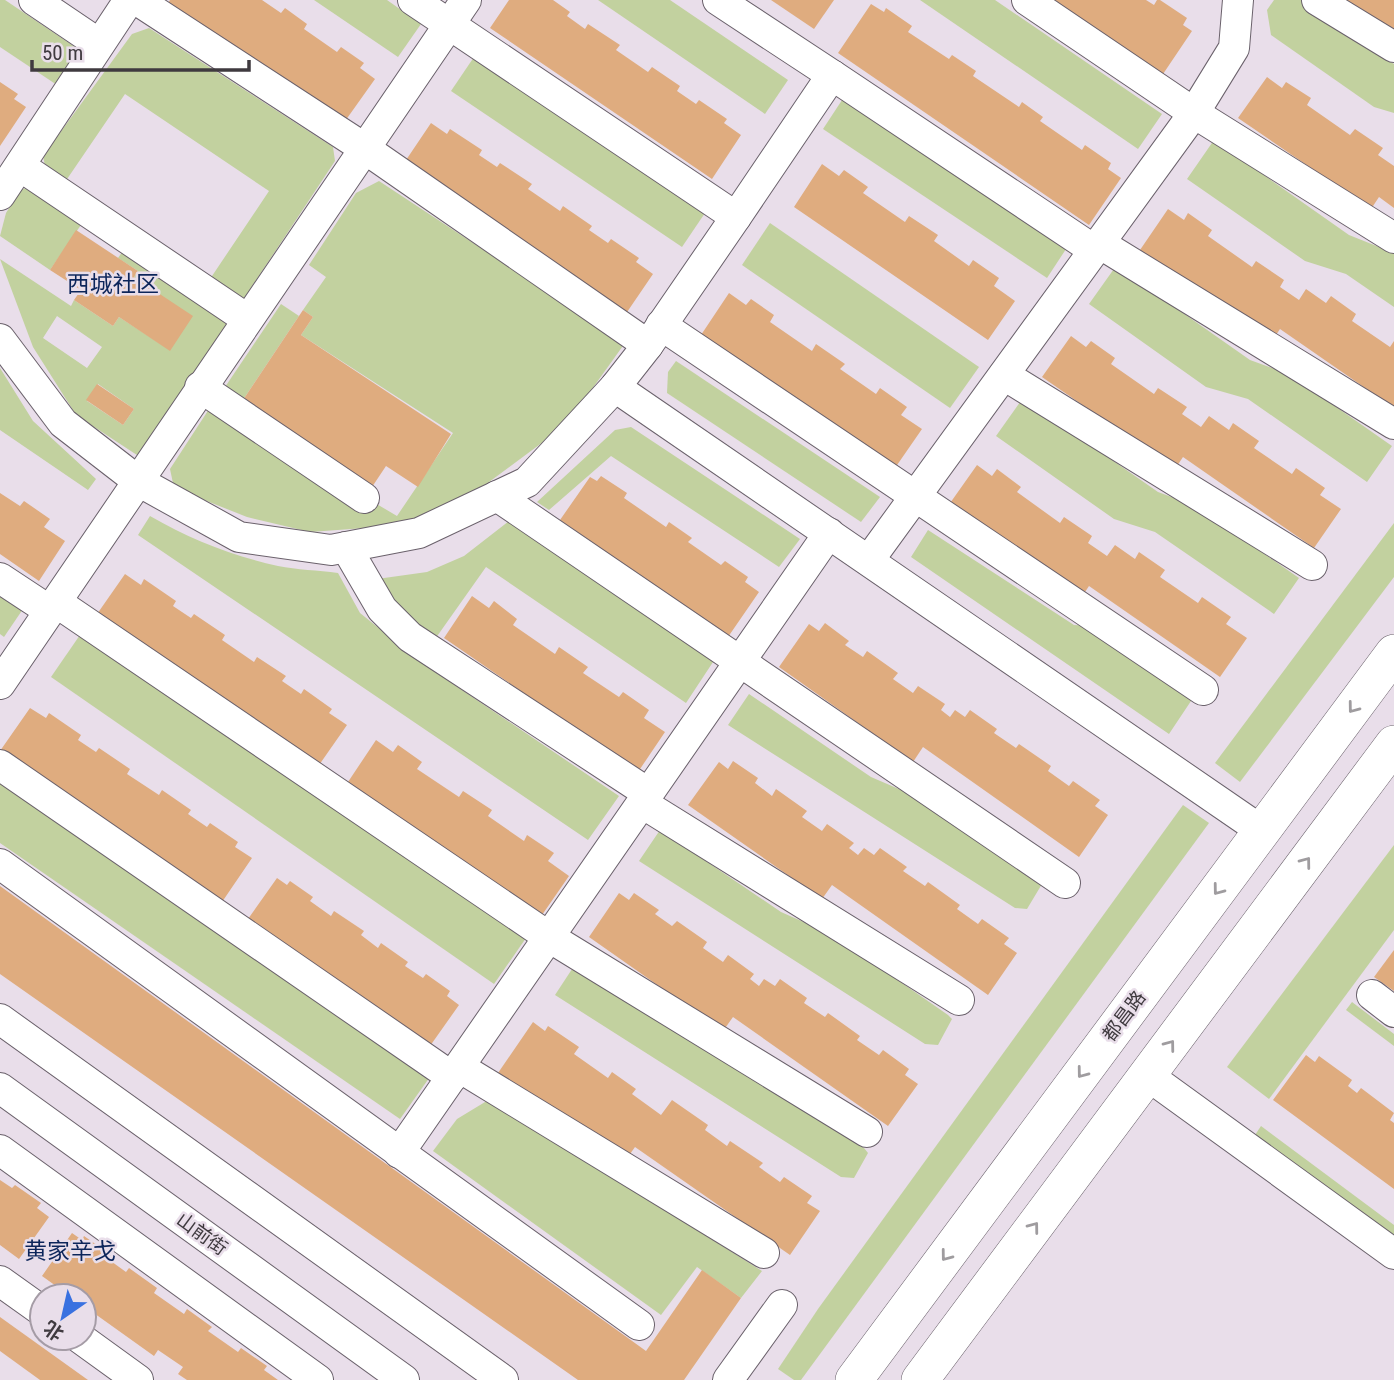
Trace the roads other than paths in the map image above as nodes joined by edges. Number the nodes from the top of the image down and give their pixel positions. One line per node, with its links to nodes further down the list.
1 (34, 0): 11 (street)
2 (129, 0): 11 (street)
3 (137, 0): 15 (street)
4 (413, 0): 10 (street)
5 (466, 0): 10 (street)
6 (718, 0): 13 (street)
7 (1027, 0): 14 (street)
8 (1238, 0): 14 (street)
9 (1318, 0): 12 (street)
10 (449, 25): 15 (street); 18 (street)
11 (99, 44): 16 (street)
12 (1394, 47)
13 (832, 75): 18 (street); 20 (street)
14 (1194, 113): 19 (street); 20 (street)
15 (364, 148): 21 (street); 22 (street)
16 (20, 166): 17 (street); 21 (street)
17 (0, 195)
18 (736, 217): 22 (street)
19 (1394, 238)
20 (1097, 247): 24 (street); 27 (street)
21 (247, 319): 25 (street)
22 (654, 335): 26 (street); 30 (street)
23 (0, 339): 28 (street)
24 (1003, 375): 30 (street); 35 (street)
25 (200, 387): 28 (street); 31 (street)
26 (615, 387): 29 (street); 32 (street)
27 (1394, 424)
28 (138, 481): 33 (street); 37 (street)
29 (497, 496): 33 (street); 39 (street)
30 (915, 497): 34 (street); 41 (street)
31 (364, 499)
32 (829, 533): 34 (street); 39 (street)
33 (346, 547): 44 (street)
34 (869, 560): 45 (street)
35 (1312, 565)
36 (0, 578): 37 (street)
37 (53, 606): 40 (street); 48 (street)
38 (1394, 653): 45 (main road, 都昌路, one-way to 45)
39 (739, 663): 44 (street); 47 (street)
40 (0, 684)
41 (1202, 690)
42 (1394, 744): 52 (main road, one-way to 42)
43 (0, 765): 51 (street)
44 (645, 798): 48 (street); 49 (street)
45 (1262, 831): 70 (main road, 都昌路, one-way to 70)
46 (0, 864): 56 (street)
47 (1066, 883)
48 (549, 937): 51 (street); 54 (street)
49 (959, 1000)
50 (0, 1019): 68 (street)
51 (455, 1072): 56 (street); 57 (street)
52 (1147, 1075): 58 (street); 71 (main road, one-way to 52)
53 (0, 1088): 64 (street, 山前街)
54 (867, 1132)
55 (0, 1150): 66 (street)
56 (400, 1153): 62 (street)
57 (764, 1253)
58 (1394, 1254)
59 (0, 1281): 60 (street)
60 (28, 1301)
61 (782, 1305): 69 (street)
62 (639, 1325)
63 (98, 1351): 65 (street)
64 (368, 1370): 67 (street, 山前街)
65 (138, 1380)
66 (317, 1380)
67 (404, 1380)
68 (503, 1380)
69 (729, 1380)
70 (854, 1380)
71 (920, 1380)

